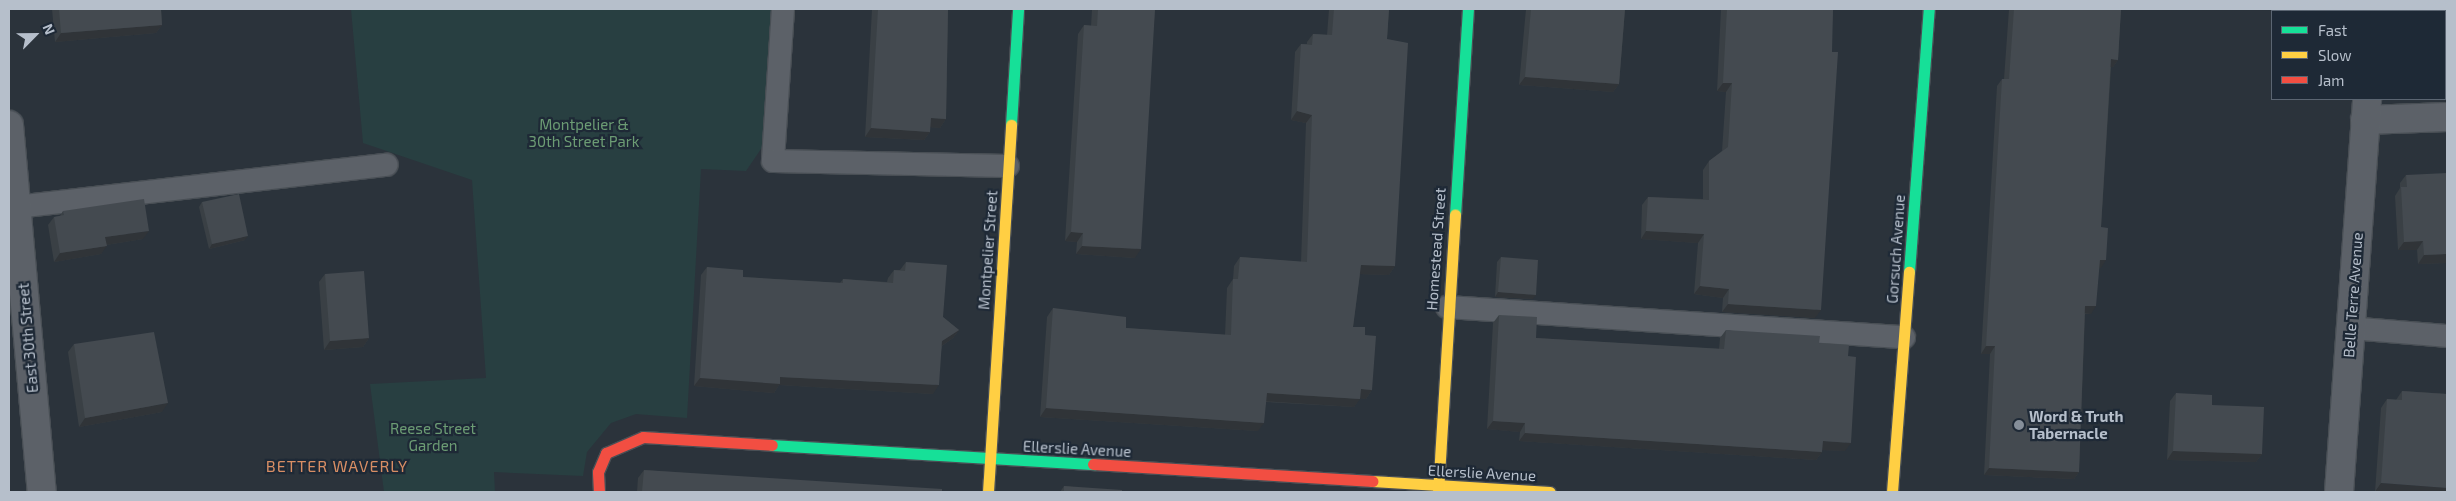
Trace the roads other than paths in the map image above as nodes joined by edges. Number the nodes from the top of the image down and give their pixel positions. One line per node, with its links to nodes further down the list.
1 (784, 9): 9 (lane)
2 (1018, 9): 9 (street, Montpelier Street)
3 (1468, 9): 11 (street, Homestead Street)
4 (1929, 9): 14 (street, Gorsuch Avenue)
5 (2366, 109): 6 (street); 12 (street, Belle Terre Avenue)
6 (2447, 117)
7 (9, 125): 10 (street, East 30th Street)
8 (386, 165): 10 (lane)
9 (1008, 166): 15 (street, Montpelier Street)
10 (16, 207): 17 (street, East 30th Street)
11 (1447, 307): 14 (lane); 16 (street, Homestead Street)
12 (2350, 328): 13 (lane); 22 (street, Belle Terre Avenue)
13 (2447, 336)
14 (1904, 337): 21 (street, Gorsuch Avenue)
15 (990, 458): 16 (street, Ellerslie Avenue); 18 (street, Ellerslie Avenue); 19 (street, Montpelier Street)
16 (1438, 489): 20 (street, Ellerslie Avenue)
17 (42, 492)
18 (598, 492)
19 (988, 492)
20 (1550, 492)
21 (1892, 492)
22 (2339, 492)

